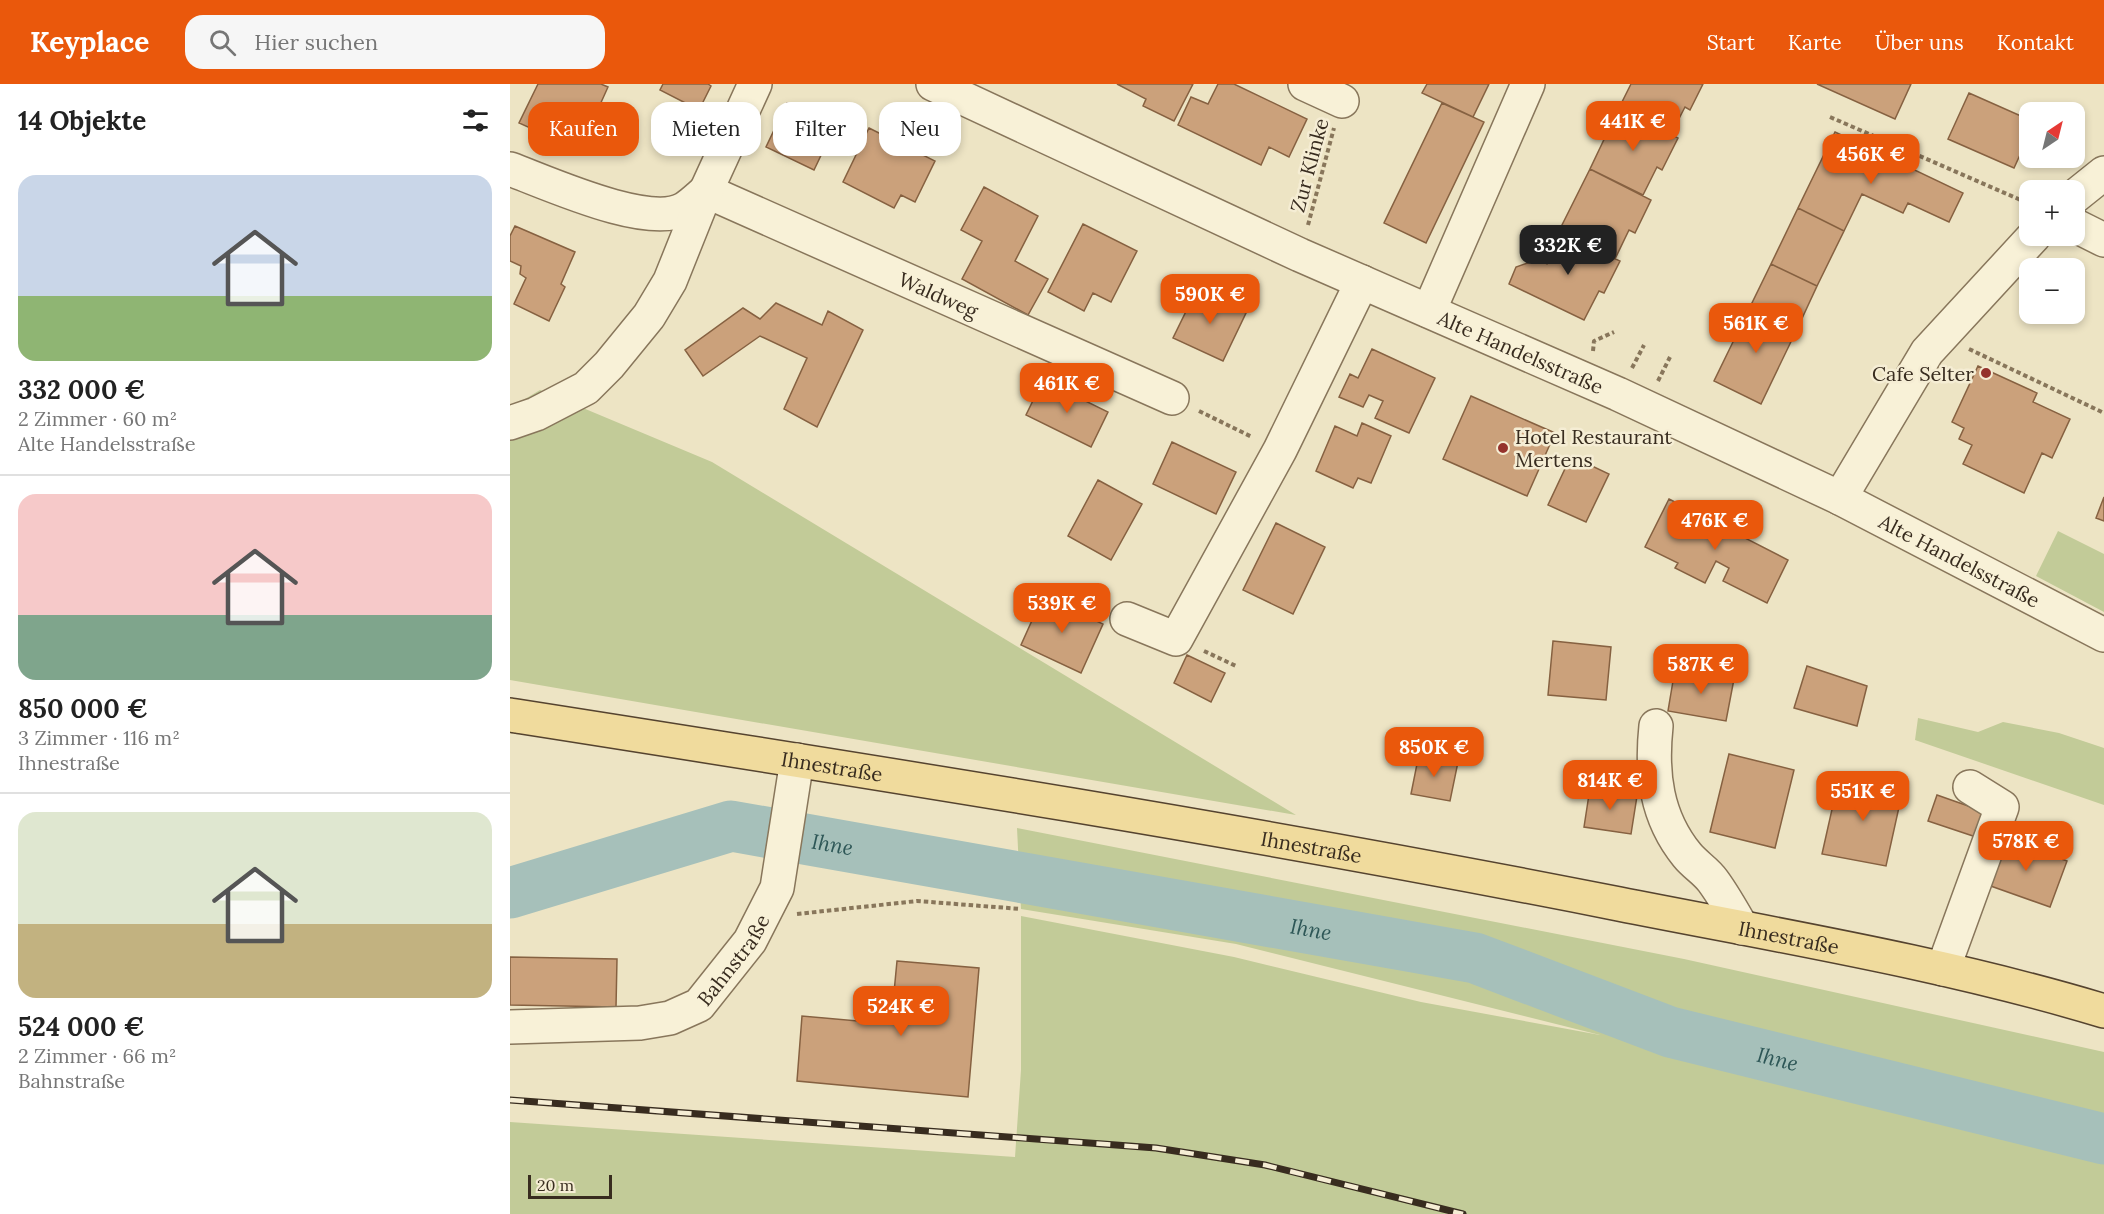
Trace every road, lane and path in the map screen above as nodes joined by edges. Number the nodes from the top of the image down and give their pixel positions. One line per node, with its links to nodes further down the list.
1 (755, 84): 11 (street)
2 (933, 84): 5 (street, Alte Handelsstraße)
3 (1305, 84): 6 (street)
4 (1528, 84): 18 (street)
5 (974, 93): 16 (street, Alte Handelsstraße)
6 (1342, 101): 16 (path, Zur Klinke)
7 (1830, 117): 12 (path)
8 (510, 169): 11 (street)
9 (2104, 173): 10 (street)
10 (2085, 188)
11 (706, 191): 20 (street, Waldweg); 22 (street)
12 (2019, 199)
13 (2085, 230): 14 (street)
14 (2104, 240)
15 (2025, 246): 19 (street)
16 (1300, 255): 17 (street, Alte Handelsstraße)
17 (1362, 282): 18 (street, Alte Handelsstraße); 23 (street)
18 (1429, 310): 24 (street, Alte Handelsstraße)
19 (1941, 336): 21 (path); 24 (street)
20 (1172, 398): 23 (path)
21 (2104, 413)
22 (510, 423)
23 (1280, 450): 25 (street)
24 (1840, 498): 26 (street, Alte Handelsstraße)
25 (1127, 619)
26 (2104, 635)
27 (510, 715): 29 (main road, Ihnestraße)
28 (1656, 726): 33 (street)
29 (797, 760): 32 (street, Bahnstraße); 33 (main road, Ihnestraße)
30 (1970, 787): 34 (street)
31 (1021, 909): 32 (path)
32 (762, 918): 36 (street, Bahnstraße)
33 (1742, 928): 34 (main road, Ihnestraße)
34 (1943, 969): 35 (main road, Ihnestraße)
35 (2104, 1011)
36 (510, 1027)

